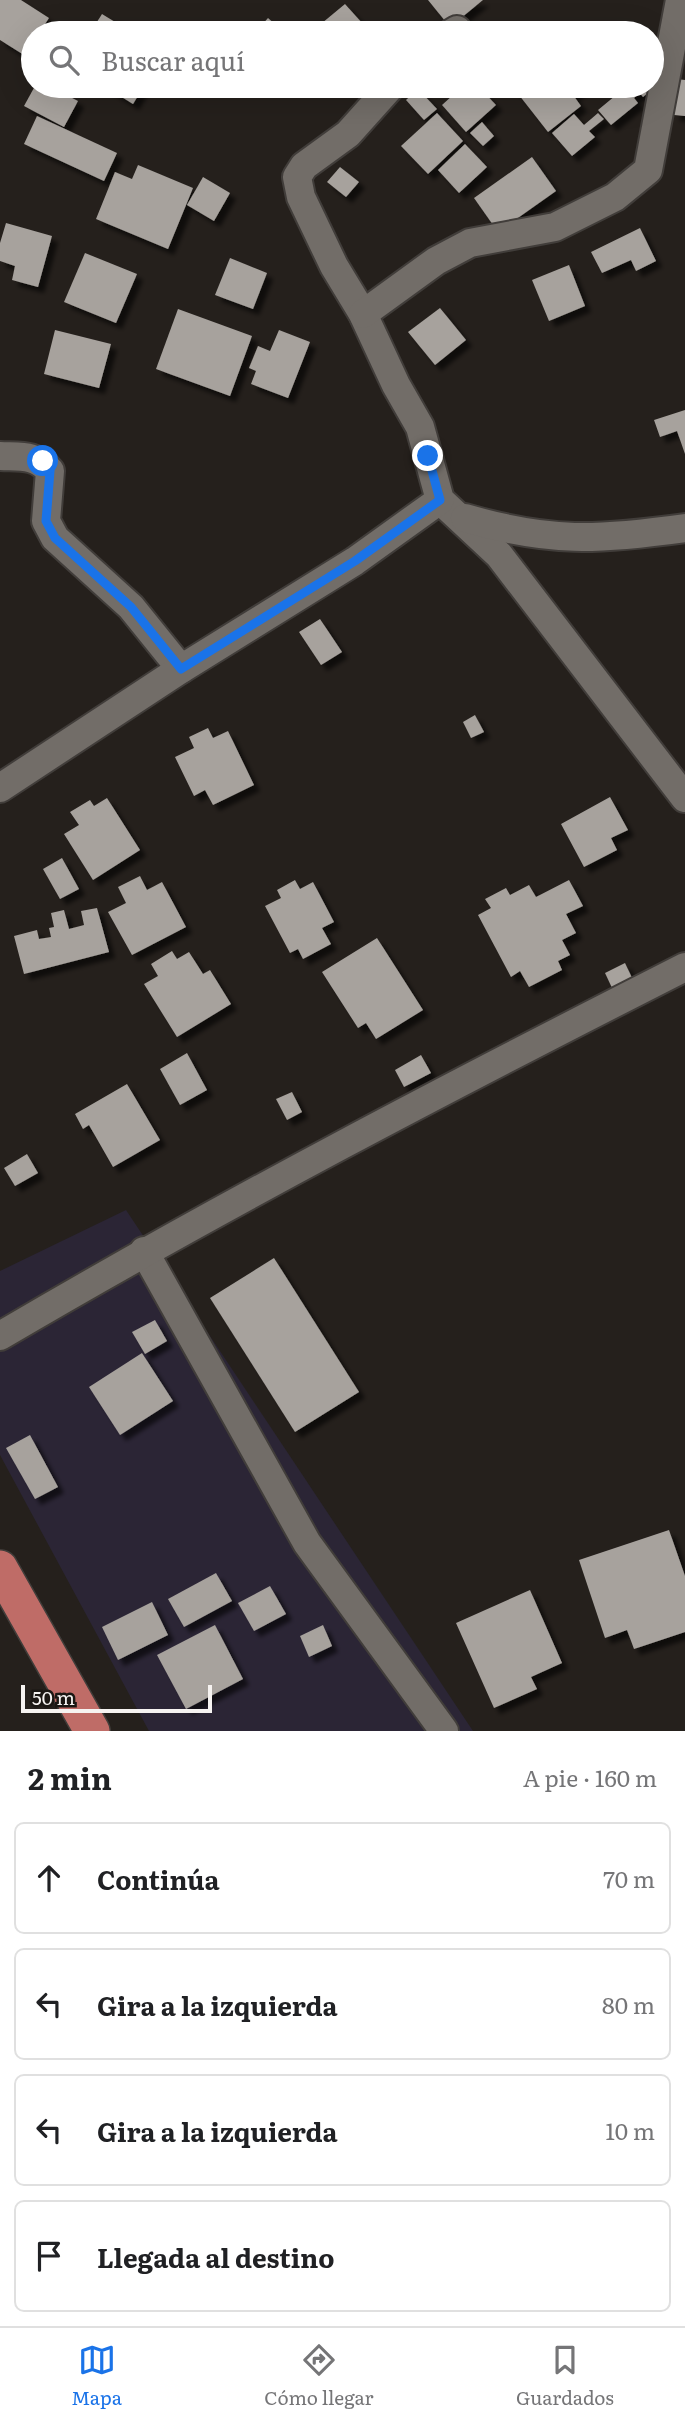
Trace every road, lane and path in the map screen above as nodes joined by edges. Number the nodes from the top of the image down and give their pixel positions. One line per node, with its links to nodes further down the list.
1 (680, 0): 2 (street)
2 (664, 85)
3 (380, 98): 5 (street)
4 (662, 98): 5 (street)
5 (363, 314): 7 (street)
6 (0, 456): 9 (street)
7 (449, 508): 8 (street); 9 (street); 11 (street)
8 (685, 528)
9 (181, 669): 10 (street)
10 (0, 788)
11 (685, 798)
12 (685, 967): 13 (street)
13 (144, 1251): 14 (street); 17 (street)
14 (0, 1336)
15 (0, 1568): 16 (main road)
16 (92, 1731)
17 (444, 1731)

